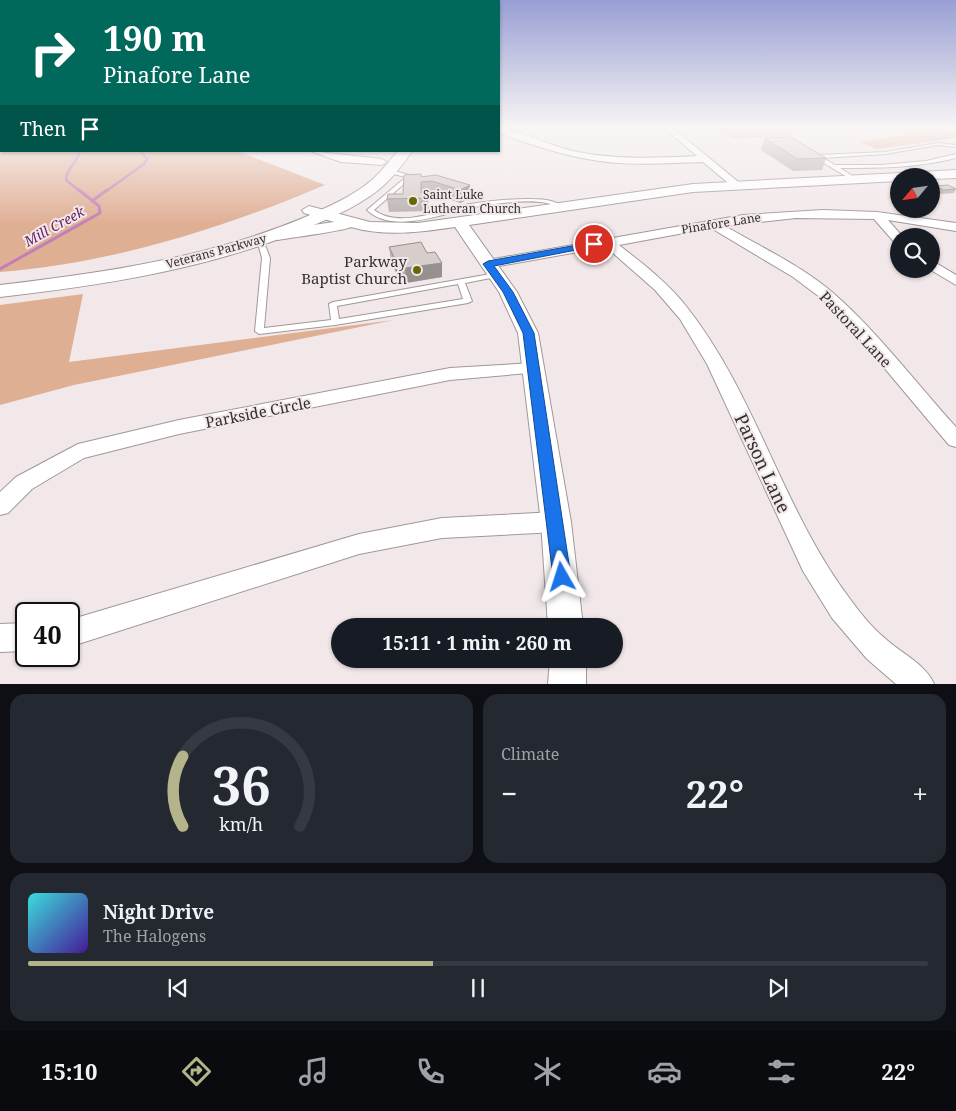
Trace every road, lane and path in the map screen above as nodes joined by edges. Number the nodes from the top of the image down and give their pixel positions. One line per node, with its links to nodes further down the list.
1 (355, 160): 8 (street)
2 (629, 160): 3 (street)
3 (666, 160)
4 (707, 160): 16 (street)
5 (822, 160): 10 (lane)
6 (888, 160): 9 (lane)
7 (943, 160): 9 (lane)
8 (388, 162): 17 (main road, Veterans Parkway); 19 (lane)
9 (898, 166): 10 (lane); 11 (lane)
10 (834, 167): 15 (lane)
11 (902, 168)
12 (940, 174): 13 (street)
13 (956, 174)
14 (890, 176): 15 (street)
15 (852, 178): 16 (street)
16 (737, 185): 19 (street)
17 (317, 212): 21 (street); 24 (main road, Veterans Parkway); 30 (main road, Veterans Parkway)
18 (878, 217): 20 (street, Pinafore Lane); 22 (street, Pinafore Lane); 23 (street)
19 (451, 219): 21 (street); 26 (street)
20 (713, 224): 25 (street, Pinafore Lane); 34 (street, Pastoral Lane)
21 (369, 227): 24 (street)
22 (956, 228)
23 (890, 230)
24 (265, 238): 31 (main road, Veterans Parkway); 32 (lane)
25 (608, 242): 26 (street, Pinafore Lane); 43 (street, Parson Lane)
26 (492, 269): 29 (lane); 33 (street)
27 (940, 270): 28 (street)
28 (956, 281)
29 (461, 282): 32 (lane); 32 (lane)
30 (0, 284)
31 (0, 291)
32 (335, 322)
33 (534, 368): 35 (street, Parkside Circle); 36 (street)
34 (956, 440)
35 (0, 506)
36 (556, 522): 37 (street); 38 (street)
37 (565, 618)
38 (80, 631)
39 (15, 637): 40 (street)
40 (0, 638)
41 (568, 668): 42 (street)
42 (567, 684)
43 (920, 684)

